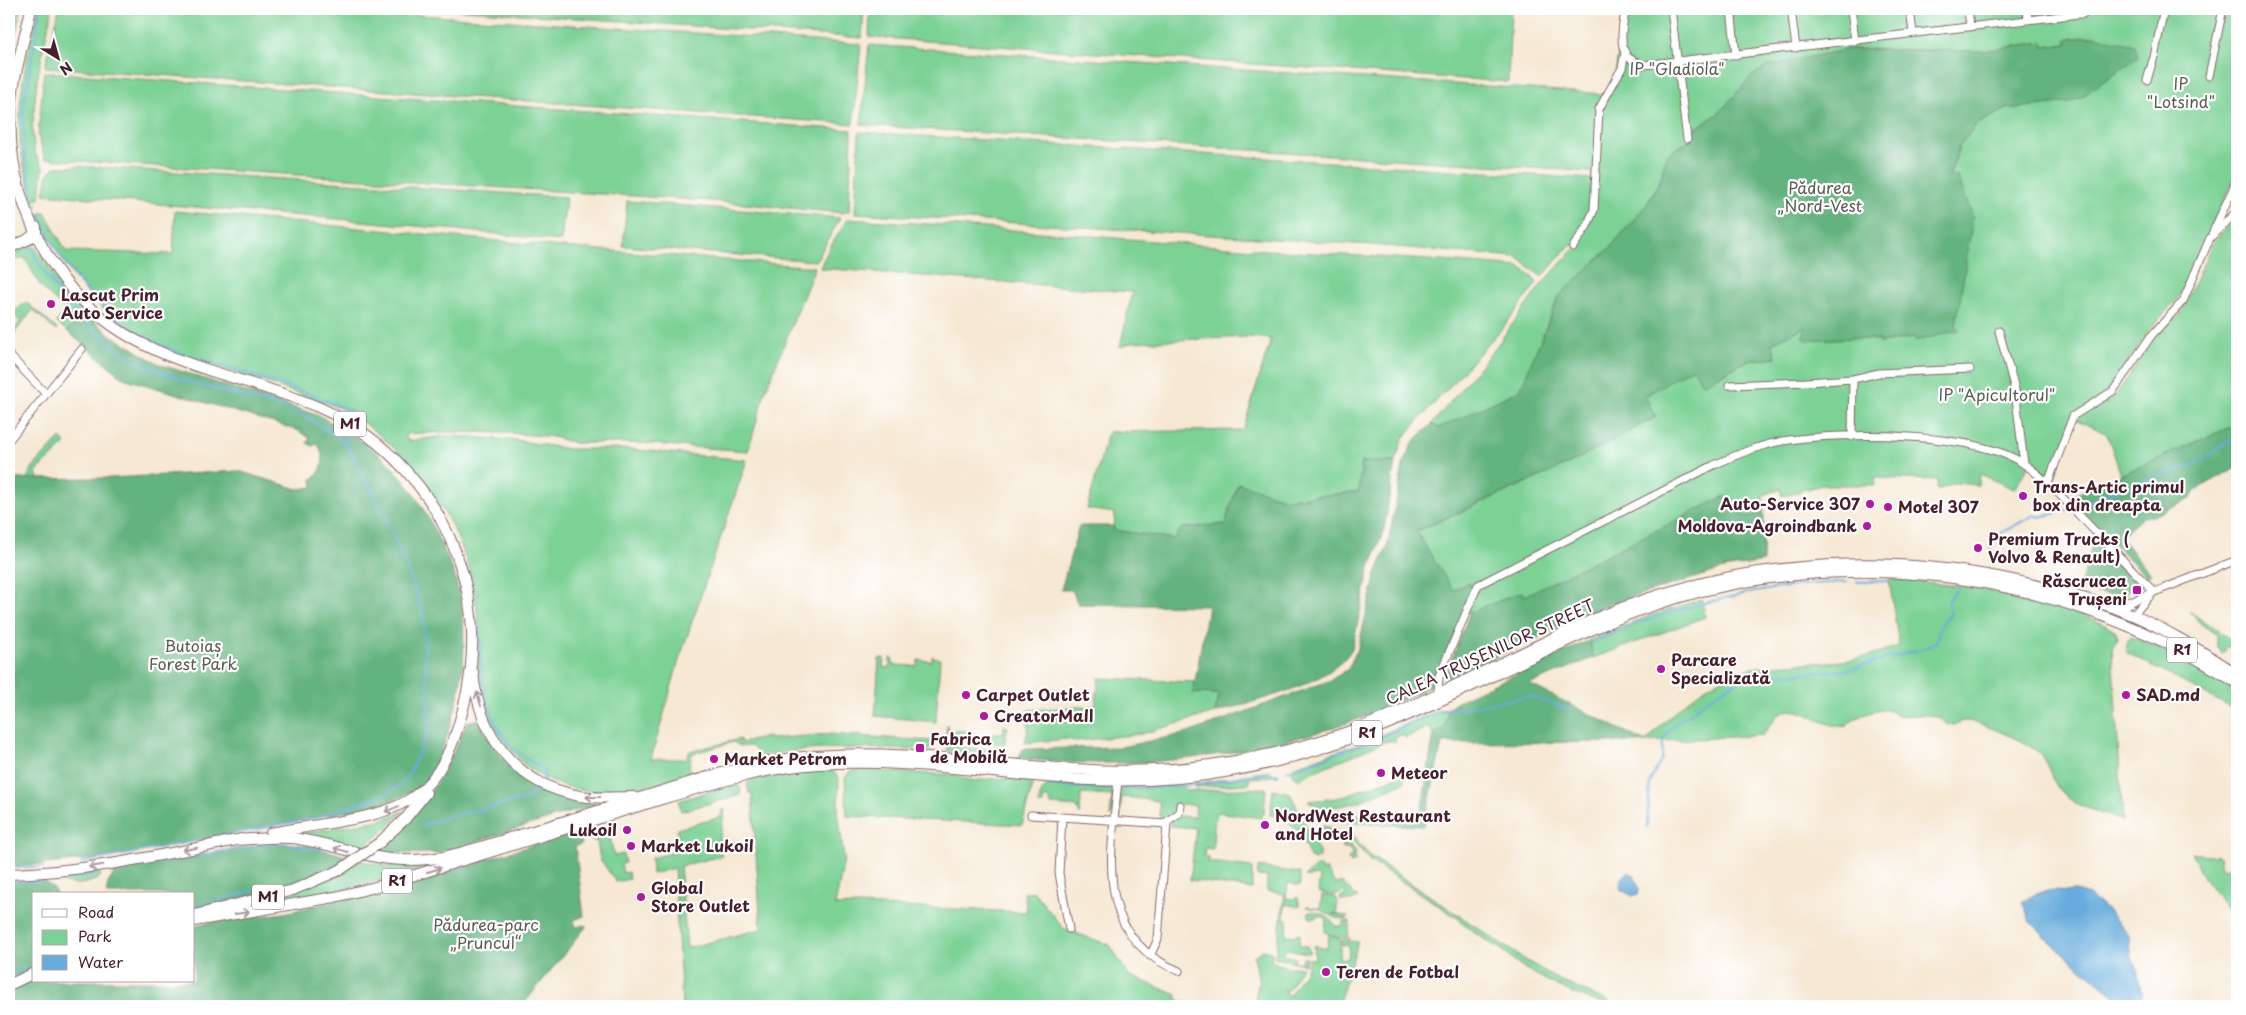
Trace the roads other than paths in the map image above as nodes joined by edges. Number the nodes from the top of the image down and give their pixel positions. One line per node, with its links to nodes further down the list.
1 (32, 9): 20 (highway, M1)
2 (1626, 9): 18 (street)
3 (1671, 9): 21 (street)
4 (1731, 9): 19 (street)
5 (1792, 9): 17 (street)
6 (1851, 9): 16 (street)
7 (1910, 9): 15 (street)
8 (1968, 9): 14 (street)
9 (2027, 9): 13 (street)
10 (2086, 9): 13 (street)
11 (2164, 9): 23 (street)
12 (2223, 9): 22 (street)
13 (2028, 20): 14 (street)
14 (1970, 27): 15 (street)
15 (1913, 34): 16 (street)
16 (1855, 41): 17 (street)
17 (1796, 48): 19 (street)
18 (1625, 51): 21 (street); 31 (street)
19 (1736, 55): 21 (street)
20 (21, 57): 24 (highway, M1); 28 (highway, M1); 33 (highway, M1)
21 (1677, 61): 25 (street)
22 (2209, 76)
23 (2147, 80)
24 (11, 126): 28 (highway, M1); 30 (highway)
25 (1687, 139)
26 (2237, 180): 29 (street)
27 (2237, 211): 29 (street)
28 (36, 234): 30 (highway); 32 (highway, M1); 33 (highway, M1)
29 (2210, 238): 44 (street)
30 (9, 242)
31 (1572, 247)
32 (9, 248): 33 (highway, M1)
33 (97, 313): 52 (highway, M1)
34 (1999, 331): 43 (street)
35 (82, 349): 40 (street)
36 (9, 355): 40 (street)
37 (1970, 369): 38 (street)
38 (1853, 379): 39 (street); 41 (street)
39 (1729, 385)
40 (46, 394): 42 (street)
41 (1852, 437): 43 (street); 55 (street)
42 (9, 440)
43 (2024, 464): 44 (street)
44 (2048, 483): 46 (street)
45 (2237, 560): 46 (street)
46 (2154, 592): 47 (street); 50 (street)
47 (2139, 598): 48 (street); 49 (street)
48 (2109, 606): 49 (highway, CALEA TRUȘENILOR STREET / R1); 55 (highway, CALEA TRUȘENILOR STREET / R1)
49 (2120, 610): 50 (highway, CALEA TRUȘENILOR STREET / R1); 51 (highway)
50 (2134, 615): 51 (highway); 53 (highway, CALEA TRUȘENILOR STREET / R1)
51 (2119, 622): 54 (highway, CALEA TRUȘENILOR STREET / R1); 56 (highway, CALEA TRUȘENILOR STREET / R1)
52 (472, 663): 57 (highway, M1); 58 (highway, one-way to 52)
53 (2237, 674)
54 (2237, 683)
55 (1438, 693): 58 (highway, CALEA TRUȘENILOR STREET / R1)
56 (1118, 780): 61 (highway, CALEA TRUȘENILOR STREET / R1); 63 (street)
57 (432, 781): 65 (highway, M1, one-way to 65); 67 (highway, M1, bridge)
58 (642, 797): 61 (highway, CALEA TRUȘENILOR STREET / R1)
59 (1180, 805): 64 (street)
60 (1031, 815): 62 (street)
61 (594, 816): 65 (highway, R1, one-way to 65); 68 (highway, R1, one-way to 61)
62 (1062, 817): 63 (street); 69 (street)
63 (1115, 821): 64 (street); 70 (street)
64 (1163, 824): 70 (street)
65 (237, 840): 66 (highway, M1, one-way to 66)
66 (9, 874)
67 (195, 915)
68 (195, 922)
69 (1069, 929)
70 (1150, 956): 71 (street)
71 (1179, 971)
72 (32, 974): 73 (highway)
73 (9, 985)

